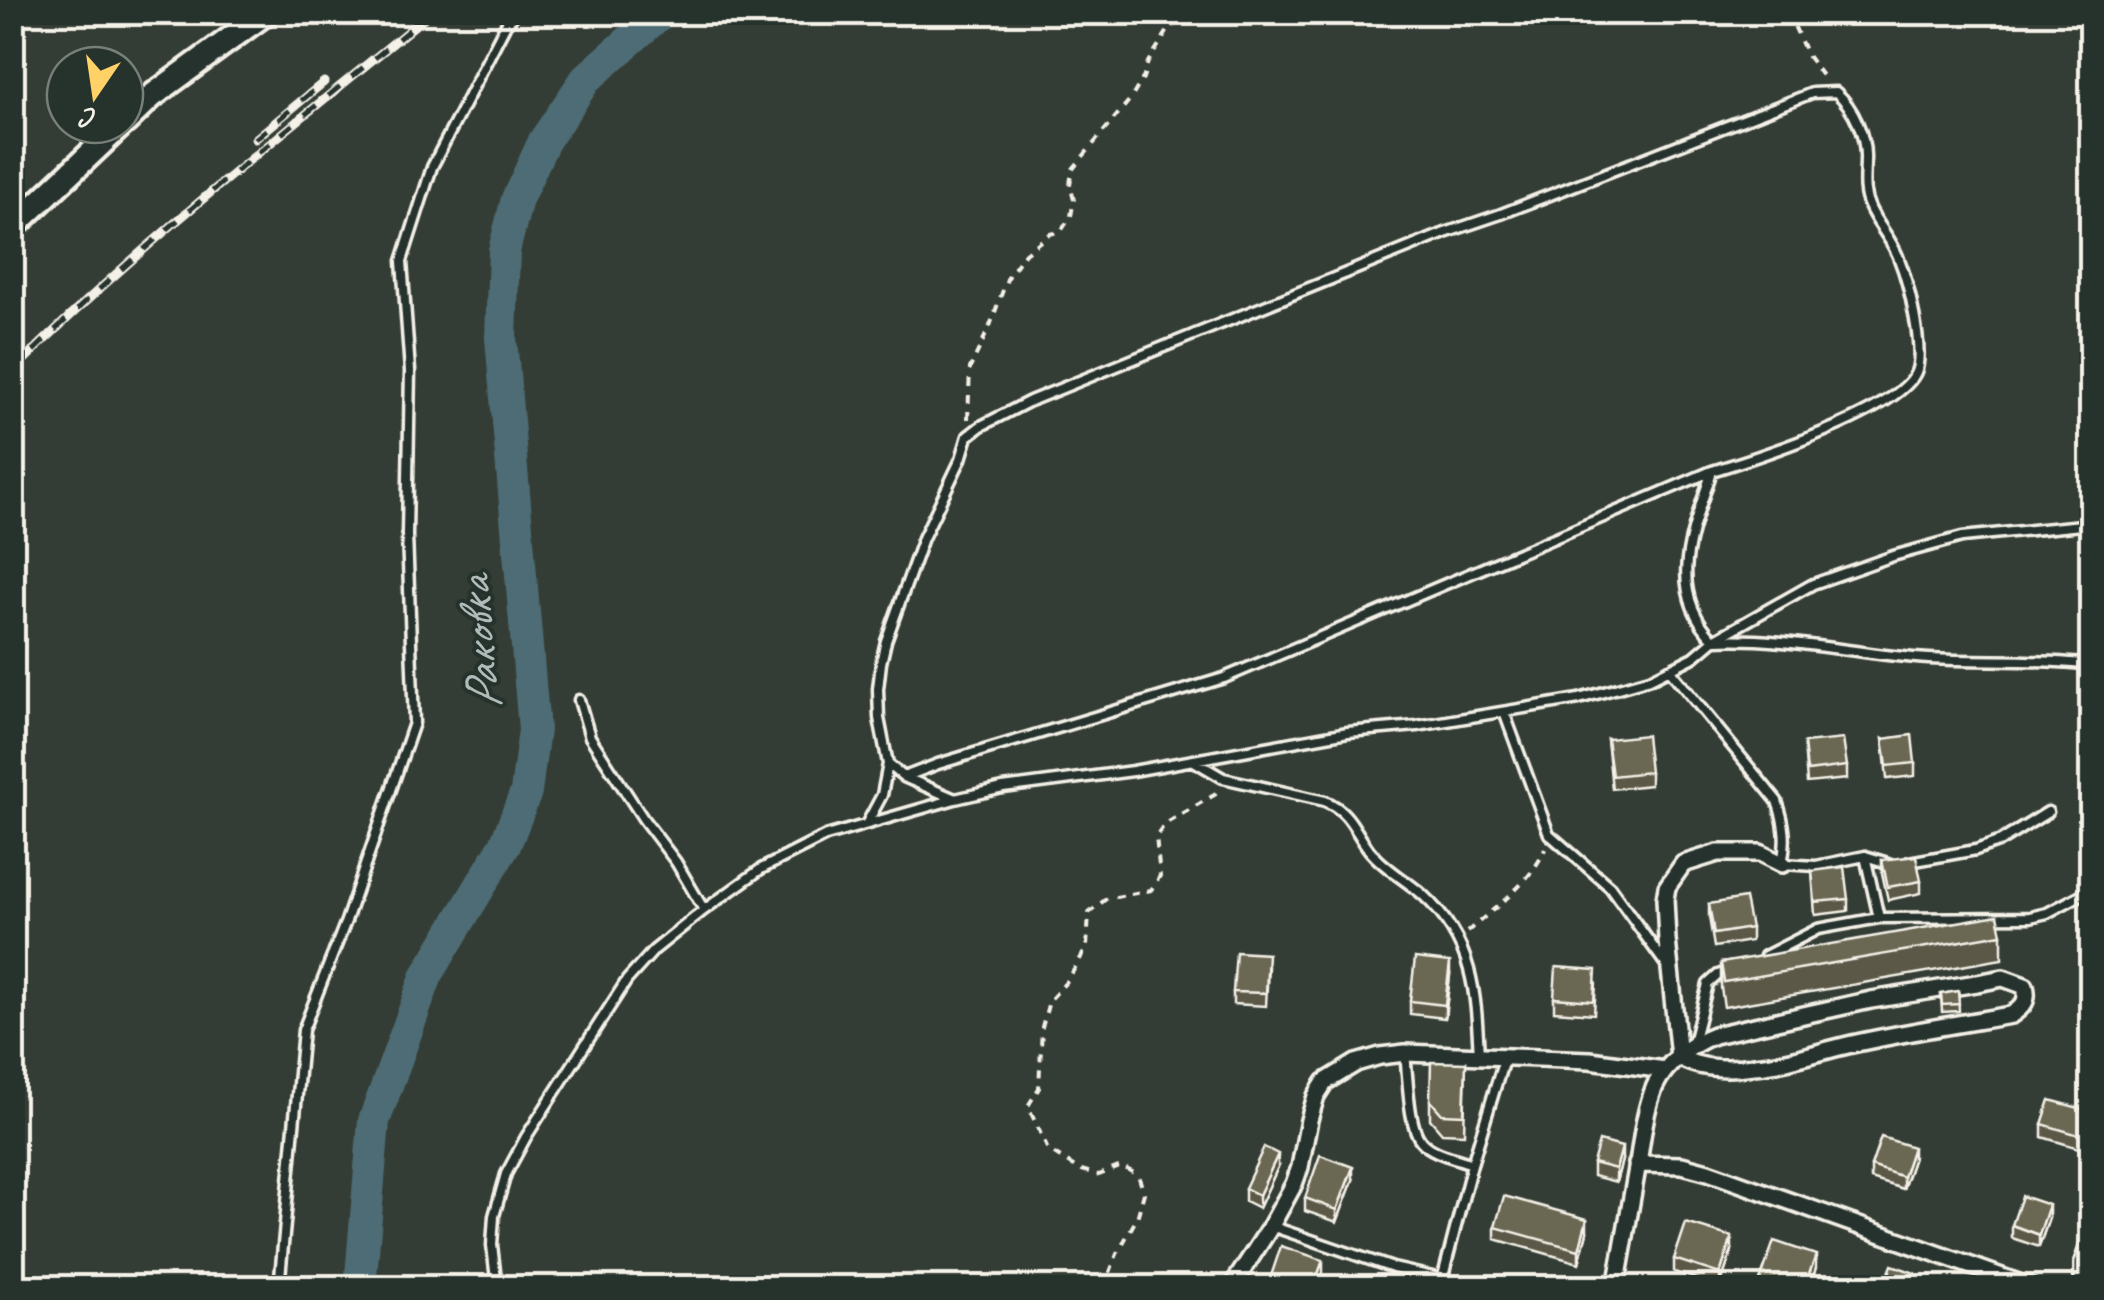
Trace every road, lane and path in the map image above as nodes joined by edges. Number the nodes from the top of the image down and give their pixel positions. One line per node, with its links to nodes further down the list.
1 (267, 12): 6 (main road)
2 (517, 12): 44 (lane)
3 (1189, 12): 9 (path)
4 (1788, 12): 5 (path)
5 (1836, 92): 9 (lane); 10 (lane)
6 (145, 103)
7 (100, 145): 8 (main road)
8 (12, 228)
9 (968, 436): 18 (lane)
10 (1712, 472): 12 (lane); 19 (lane)
11 (2092, 524): 12 (lane)
12 (1714, 640): 13 (lane); 14 (lane)
13 (2092, 665)
14 (1669, 669): 16 (lane); 26 (lane)
15 (578, 700): 28 (lane)
16 (1504, 712): 17 (lane); 24 (lane)
17 (1194, 761): 21 (lane); 30 (lane)
18 (888, 764): 19 (lane); 23 (lane)
19 (904, 776): 21 (lane)
20 (1224, 790): 46 (path)
21 (955, 799): 23 (lane)
22 (2048, 812): 25 (lane)
23 (868, 823): 28 (lane)
24 (1550, 834): 30 (path); 33 (lane)
25 (1865, 856): 26 (lane); 29 (lane)
26 (1782, 864): 33 (street)
27 (2092, 889): 29 (lane)
28 (704, 910): 45 (lane)
29 (1880, 918): 31 (lane)
30 (1459, 938): 37 (lane)
31 (1748, 963)
32 (1733, 969): 34 (lane)
33 (1670, 970): 34 (street)
34 (1686, 1051): 34 (street); 38 (street)
35 (1405, 1053): 37 (street); 39 (lane); 41 (street)
36 (1505, 1056): 37 (street); 38 (street); 39 (lane)
37 (1479, 1057)
38 (1664, 1070): 40 (street)
39 (1472, 1164): 43 (lane)
40 (1637, 1164): 49 (street); 50 (street)
41 (1271, 1226): 43 (lane); 47 (street)
42 (2092, 1236): 51 (street)
43 (1442, 1283): 48 (lane)
44 (279, 1288)
45 (496, 1288)
46 (1104, 1288)
47 (1231, 1288)
48 (1482, 1288)
49 (1616, 1288)
50 (2033, 1288)
51 (2083, 1288)

